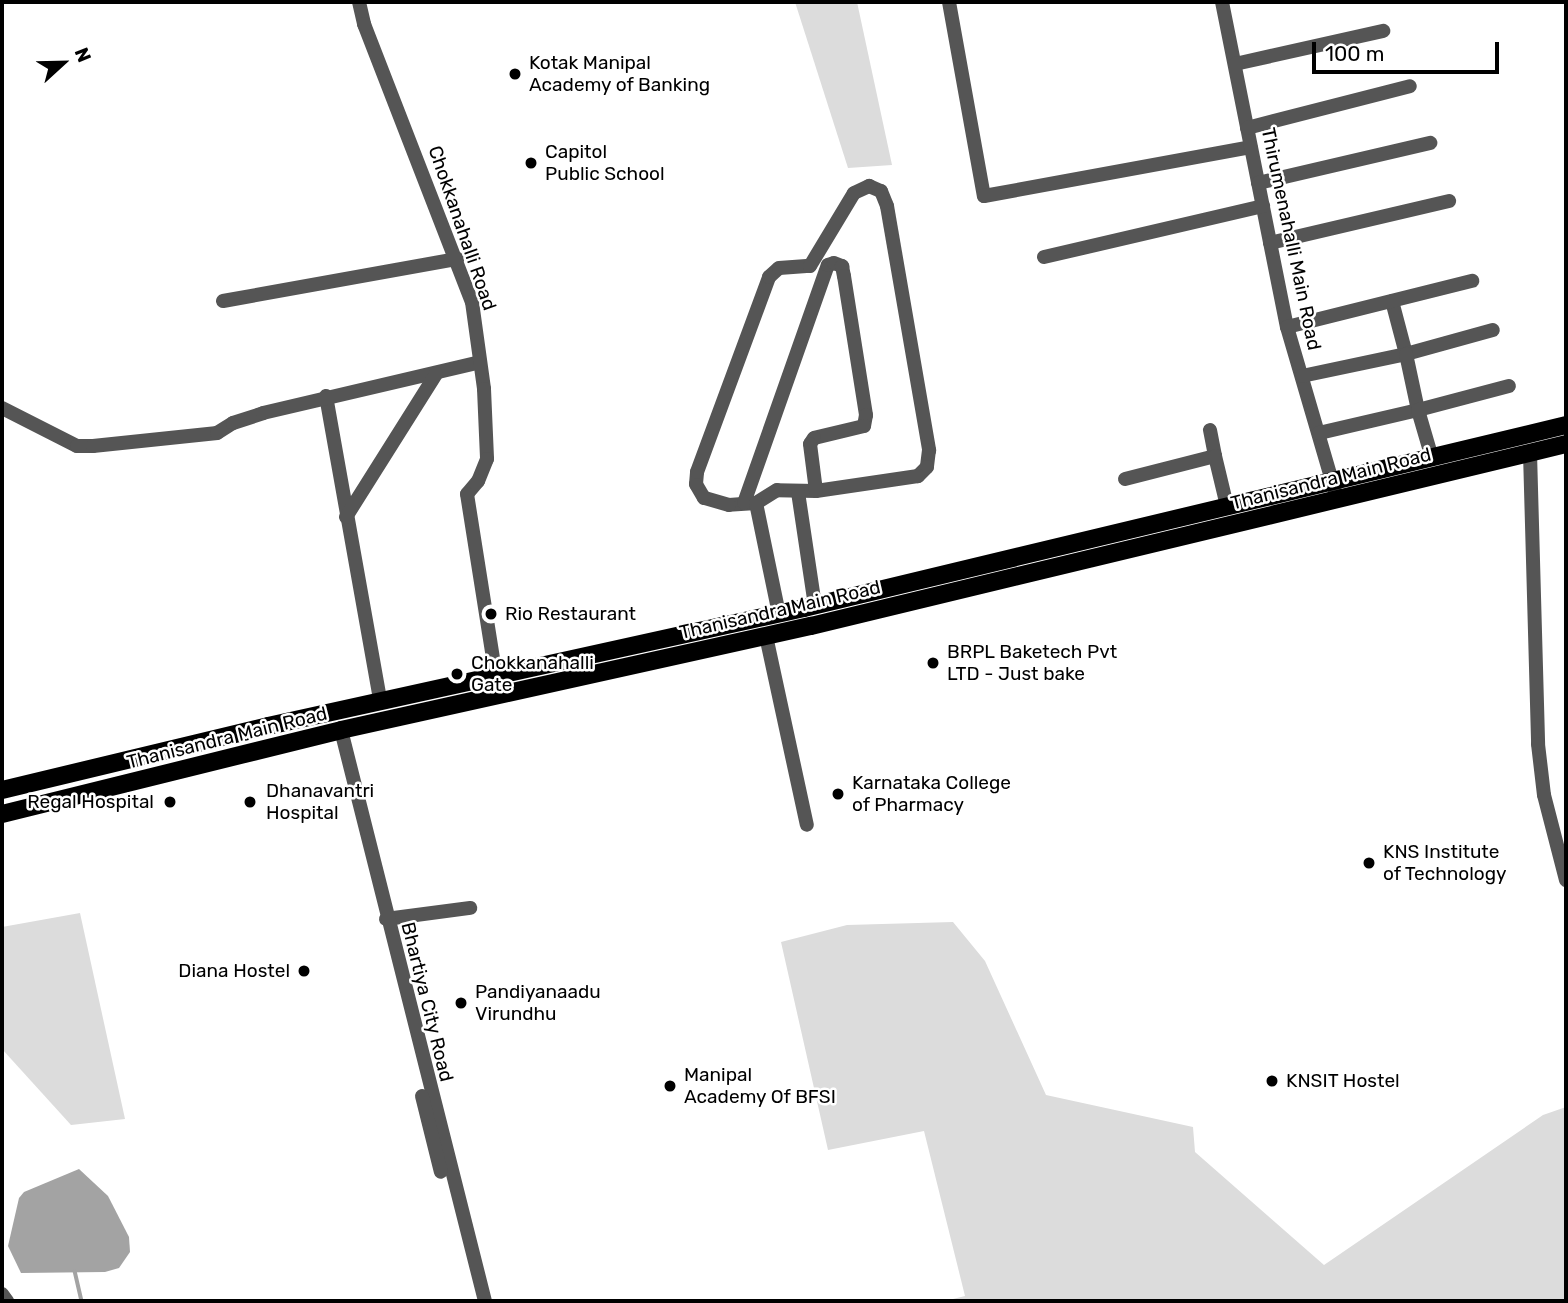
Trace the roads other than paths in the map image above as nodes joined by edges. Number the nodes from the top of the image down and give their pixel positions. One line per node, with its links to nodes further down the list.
1 (359, 2): 15 (street, Chokkanahalli Road)
2 (949, 2): 9 (street)
3 (1222, 2): 5 (street, Thirumenahalli Main Road)
4 (1383, 31): 5 (street)
5 (1235, 64): 7 (street, Thirumenahalli Main Road)
6 (1410, 86): 7 (street)
7 (1247, 128): 9 (street, Thirumenahalli Main Road)
8 (1430, 143): 10 (street)
9 (1251, 147): 10 (street, Thirumenahalli Main Road)
10 (1258, 183): 12 (street, Thirumenahalli Main Road)
11 (1449, 201): 13 (street)
12 (1263, 206): 13 (street, Thirumenahalli Main Road); 14 (street)
13 (1270, 243): 19 (street, Thirumenahalli Main Road)
14 (1044, 257)
15 (457, 260): 17 (street); 22 (street, Chokkanahalli Road)
16 (1472, 281): 18 (street)
17 (223, 301)
18 (1392, 301): 19 (street); 21 (street)
19 (1287, 327): 24 (street, Thirumenahalli Main Road)
20 (1493, 330): 21 (street)
21 (1406, 354): 24 (street); 28 (street)
22 (480, 362): 23 (street); 47 (street, Chokkanahalli Road)
23 (436, 374): 26 (street); 43 (street)
24 (1302, 376): 31 (street, Thirumenahalli Main Road)
25 (1509, 386): 28 (street)
26 (326, 396): 27 (street); 43 (street)
27 (2, 408)
28 (1418, 410): 31 (street); 35 (street)
29 (1566, 425): 35 (main road, Thanisandra Main Road)
30 (1210, 430): 34 (street)
31 (1319, 433): 37 (street, Thirumenahalli Main Road)
32 (1566, 444): 33 (main road, Thanisandra Main Road)
33 (1530, 453): 40 (main road, Thanisandra Main Road); 54 (street)
34 (1215, 456): 36 (street); 42 (street)
35 (1432, 458): 37 (main road, Thanisandra Main Road)
36 (1125, 479)
37 (1333, 481): 40 (street, Thirumenahalli Main Road); 42 (main road, Thanisandra Main Road)
38 (816, 491): 39 (street); 41 (street); 41 (street)
39 (798, 492): 41 (street); 44 (street)
40 (1337, 499): 46 (main road, Thanisandra Main Road)
41 (750, 503): 45 (street)
42 (1227, 506): 44 (main road, Thanisandra Main Road)
43 (346, 517): 48 (street)
44 (815, 606): 45 (main road, Thanisandra Main Road)
45 (779, 614): 47 (main road, Thanisandra Main Road)
46 (766, 636): 47 (main road, Thanisandra Main Road); 53 (street)
47 (497, 687): 48 (main road, Thanisandra Main Road); 50 (main road, Thanisandra Main Road)
48 (380, 700): 49 (main road, Thanisandra Main Road)
49 (333, 712): 50 (street); 51 (main road, Thanisandra Main Road)
50 (337, 731): 52 (main road, Thanisandra Main Road); 56 (street, Bhartiya City Road); 57 (street, Bhartiya City Road)
51 (2, 790)
52 (2, 814)
53 (807, 825)
54 (1566, 880)
55 (470, 908): 56 (street)
56 (386, 919): 57 (street, Bhartiya City Road)
57 (400, 984): 58 (street, Bhartiya City Road)
58 (433, 1124): 61 (street, Bhartiya City Road); 62 (street, Bhartiya City Road)
59 (2, 1294): 60 (street)
60 (7, 1301)
61 (476, 1301)
62 (485, 1301)

